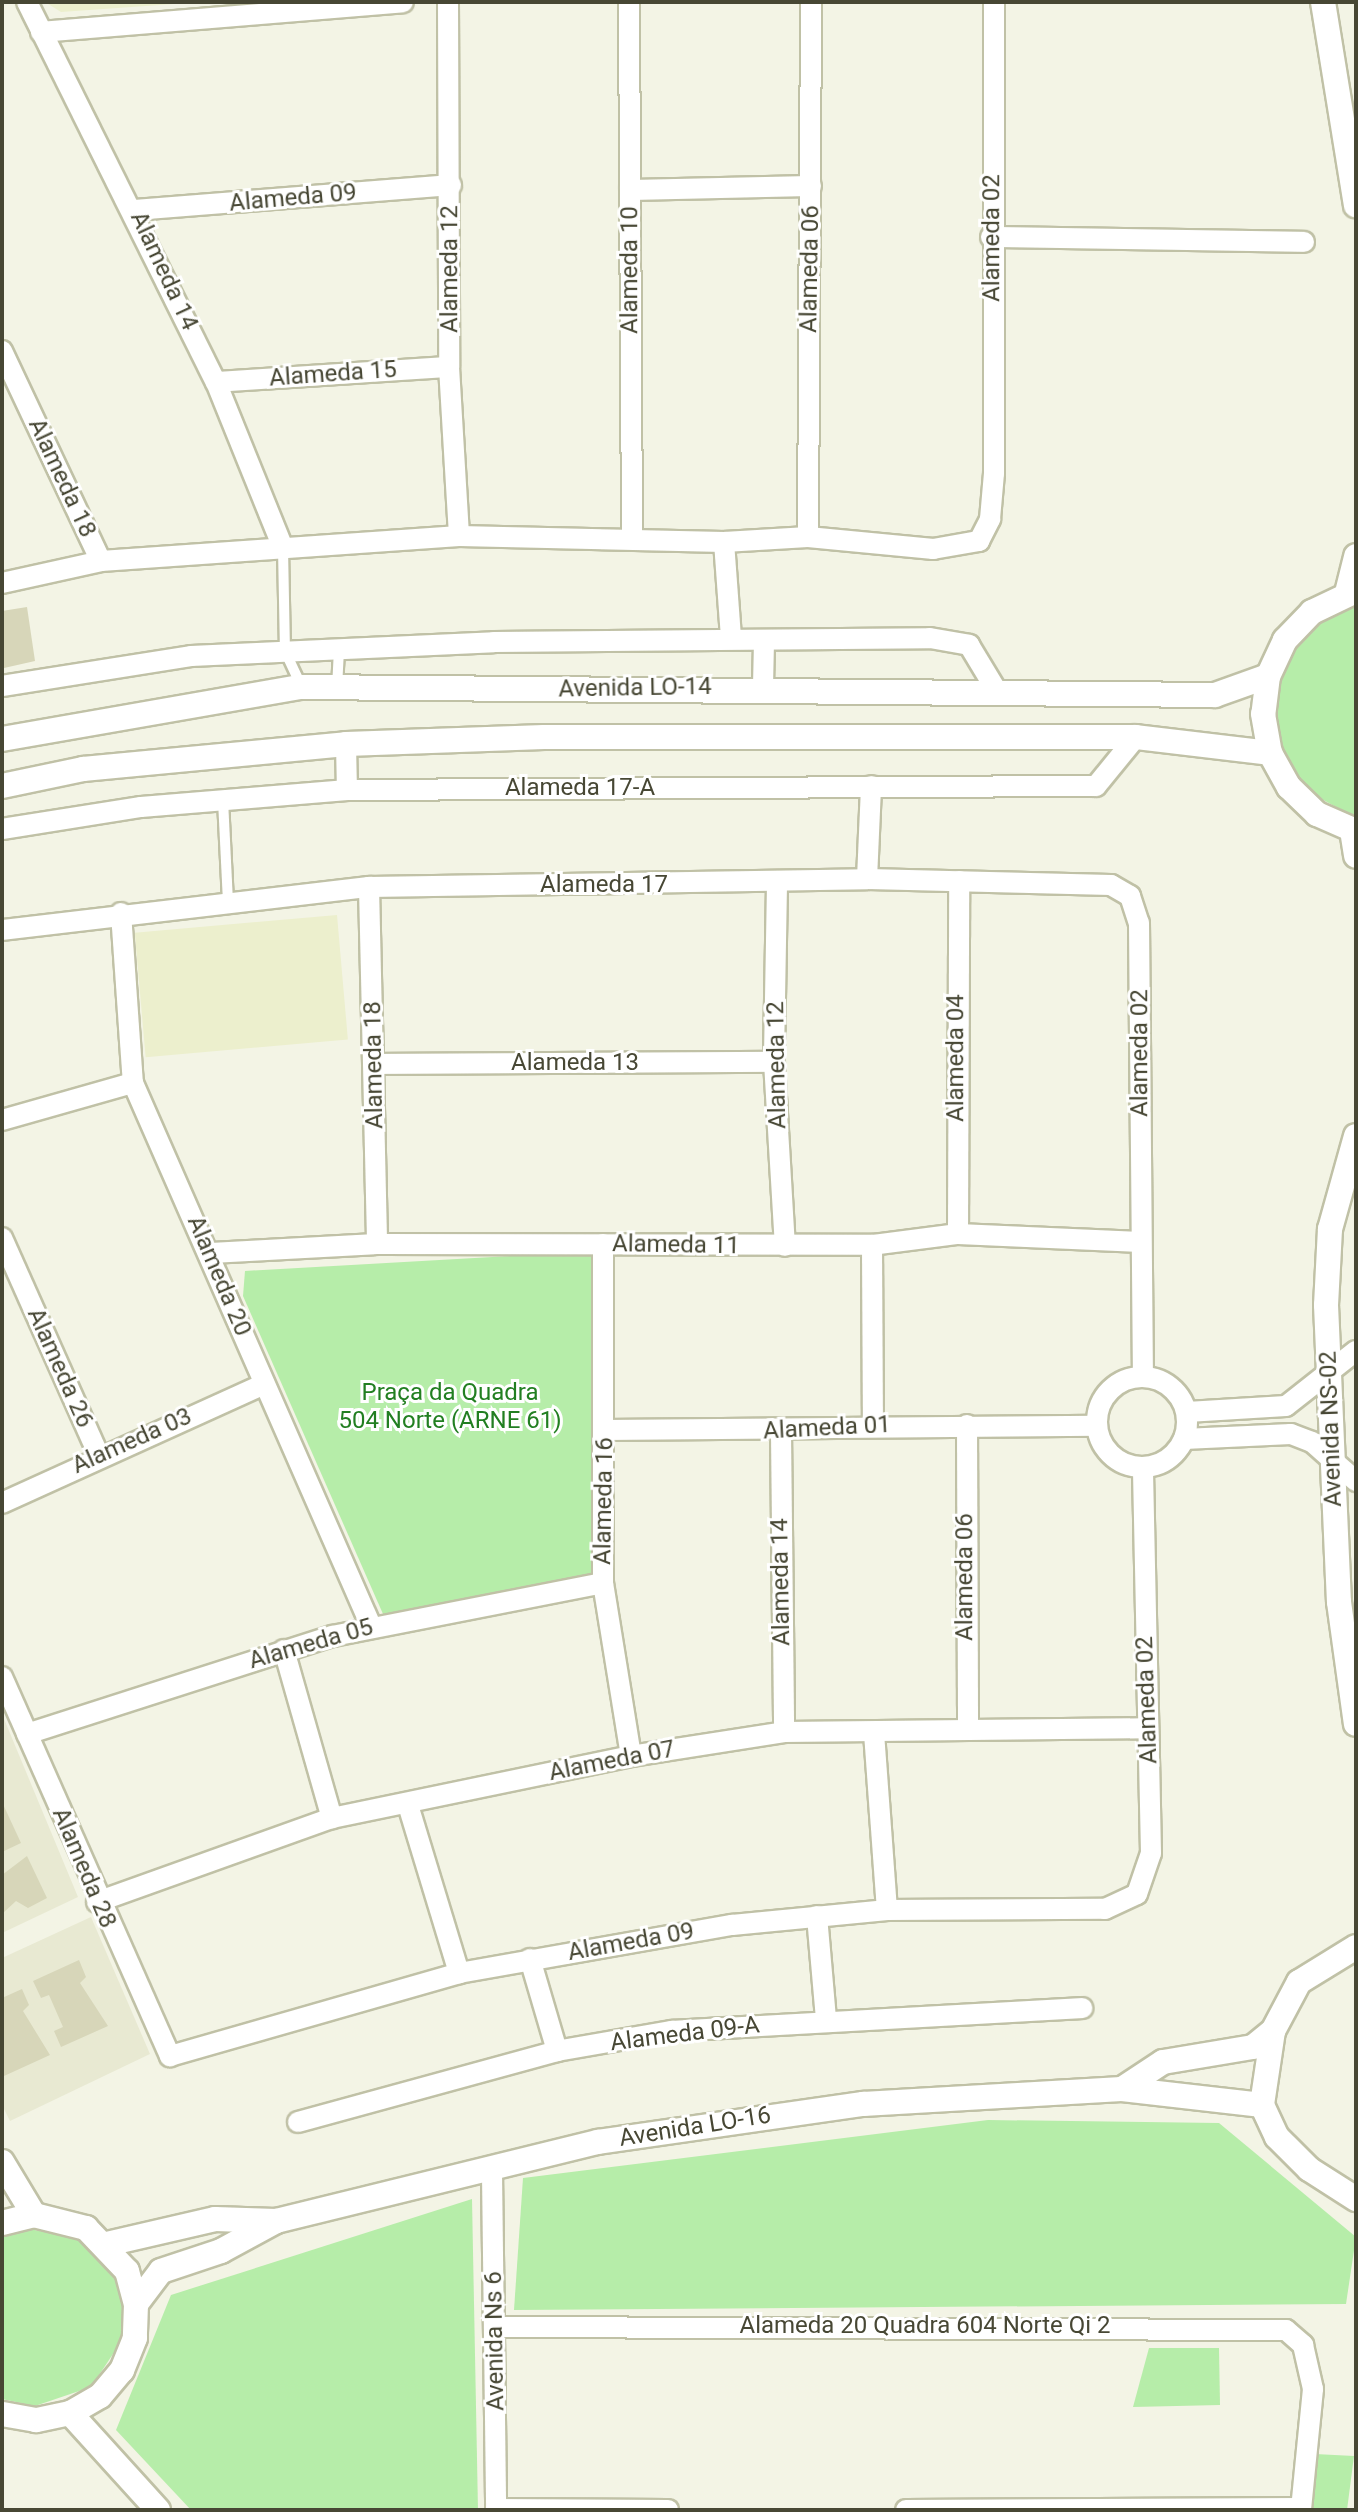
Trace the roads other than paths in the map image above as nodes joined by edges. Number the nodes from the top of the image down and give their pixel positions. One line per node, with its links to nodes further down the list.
1 (27, 2): 8 (street, Alameda 14)
2 (403, 2): 8 (street)
3 (448, 2): 9 (street, Alameda 12)
4 (629, 2): 11 (street, Alameda 10)
5 (811, 2): 10 (street, Alameda 06)
6 (994, 2): 14 (street, Alameda 02)
7 (1323, 2): 12 (street)
8 (41, 32): 13 (street, Alameda 14)
9 (451, 185): 13 (street, Alameda 09); 17 (street, Alameda 12)
10 (811, 186): 11 (street); 20 (street, Alameda 06)
11 (630, 190): 21 (street, Alameda 10)
12 (1356, 205)
13 (135, 210): 18 (street, Alameda 14)
14 (991, 237): 15 (street); 20 (street, Alameda 02)
15 (1304, 242)
16 (2, 351): 25 (street, Alameda 18)
17 (449, 367): 18 (street, Alameda 15); 19 (street, Alameda 12)
18 (216, 382): 23 (street, Alameda 14)
19 (459, 536): 21 (street); 23 (street)
20 (808, 537): 22 (street)
21 (632, 538): 22 (street)
22 (724, 542): 28 (street)
23 (283, 548): 25 (street); 31 (lane)
24 (1356, 556): 27 (street)
25 (101, 561): 26 (street)
26 (2, 583)
27 (1351, 592): 32 (street)
28 (731, 638): 29 (street); 30 (street)
29 (764, 641): 34 (street); 37 (street)
30 (339, 650): 31 (street); 36 (lane)
31 (285, 651): 33 (street); 35 (lane)
32 (1268, 676): 37 (street, Avenida LO-14); 41 (street)
33 (2, 686)
34 (763, 686): 36 (street, Avenida LO-14); 37 (street, Avenida LO-14)
35 (301, 687): 36 (street, Avenida LO-14); 39 (street, Avenida LO-14)
36 (337, 690)
37 (998, 693)
38 (1136, 737): 40 (street, Avenida LO-14); 41 (street, Avenida LO-14); 43 (street, Alameda 17-A)
39 (2, 739)
40 (346, 744): 42 (street, Avenida LO-14); 44 (street)
41 (1270, 753): 47 (street)
42 (2, 786)
43 (871, 786): 44 (street, Alameda 17-A); 49 (street)
44 (347, 790): 45 (street, Alameda 17-A)
45 (223, 800): 46 (street, Alameda 17-A); 53 (lane)
46 (2, 829)
47 (1354, 830): 48 (street)
48 (1356, 856)
49 (867, 879): 50 (street, Alameda 17); 51 (street, Alameda 17)
50 (959, 881): 56 (street, Alameda 17); 62 (street, Alameda 04)
51 (777, 884): 52 (street, Alameda 17); 57 (street, Alameda 12)
52 (369, 887): 53 (street, Alameda 17); 58 (street, Alameda 18)
53 (228, 901): 54 (street, Alameda 17)
54 (121, 913): 55 (street, Alameda 17); 59 (street, Alameda 20)
55 (2, 930)
56 (1140, 968): 64 (street, Alameda 02)
57 (774, 1062): 58 (street, Alameda 13); 68 (street, Alameda 12)
58 (375, 1064): 65 (street, Alameda 18)
59 (133, 1083): 60 (street); 69 (street, Alameda 20)
60 (2, 1120)
61 (1356, 1136): 71 (street, Avenida NS-02)
62 (958, 1234): 64 (street, Alameda 11); 67 (street, Alameda 11)
63 (2, 1238): 81 (street, Alameda 26)
64 (1141, 1242): 72 (street, Alameda 02)
65 (377, 1244): 66 (street, Alameda 11); 69 (street, Alameda 11)
66 (603, 1244): 68 (street, Alameda 11); 78 (street, Alameda 16)
67 (872, 1245): 68 (street, Alameda 11); 75 (street)
68 (785, 1246)
69 (211, 1253): 73 (street, Alameda 20)
70 (1356, 1351): 71 (street)
71 (1329, 1369): 74 (street); 82 (street, Avenida NS-02)
72 (1143, 1377): 74 (street); 77 (street)
73 (264, 1384): 81 (street, Alameda 03); 87 (street, Alameda 20)
74 (1187, 1412): 80 (street)
75 (873, 1422): 76 (street, Alameda 01); 79 (street, Alameda 01)
76 (967, 1425): 77 (street, Alameda 01); 92 (street, Alameda 06)
77 (1097, 1426): 83 (street)
78 (605, 1430): 79 (street, Alameda 01); 86 (street, Alameda 16)
79 (781, 1432): 93 (street, Alameda 14)
80 (1184, 1439): 82 (street); 83 (street)
81 (98, 1454): 85 (street, Alameda 03)
82 (1331, 1459): 84 (street); 90 (street, Avenida NS-02)
83 (1143, 1467): 91 (street, Alameda 02)
84 (1356, 1481)
85 (2, 1503)
86 (603, 1583): 87 (street, Alameda 05); 96 (street, Alameda 16)
87 (371, 1626): 88 (street, Alameda 05)
88 (284, 1650): 95 (street, Alameda 05); 98 (street)
89 (2, 1677): 95 (street, Alameda 28)
90 (1356, 1724)
91 (1146, 1728): 92 (street, Alameda 07); 100 (street, Alameda 02)
92 (968, 1730): 94 (street, Alameda 07)
93 (784, 1732): 94 (street, Alameda 07); 96 (street, Alameda 07)
94 (874, 1733): 101 (street)
95 (27, 1734): 99 (street, Alameda 28)
96 (631, 1756): 97 (street, Alameda 07)
97 (408, 1805): 98 (street, Alameda 07); 105 (street)
98 (332, 1818): 99 (street, Alameda 07)
99 (97, 1902): 110 (street, Alameda 28)
100 (1105, 1909): 101 (street, Alameda 09)
101 (887, 1910): 102 (street, Alameda 09)
102 (817, 1916): 104 (street, Alameda 09); 107 (street)
103 (1356, 1947): 108 (street)
104 (530, 1959): 105 (street, Alameda 09); 109 (street)
105 (459, 1973): 110 (street, Alameda 09)
106 (1082, 2008): 107 (street, Alameda 09-A)
107 (826, 2019): 109 (street, Alameda 09-A)
108 (1273, 2031): 111 (street, Avenida LO-16); 112 (street)
109 (557, 2051): 113 (street, Alameda 09-A)
110 (170, 2056)
111 (1122, 2089): 112 (street, Avenida LO-16); 115 (street, Avenida LO-16)
112 (1262, 2105): 116 (street)
113 (298, 2122)
114 (2, 2162): 117 (street)
115 (492, 2172): 118 (street, Avenida LO-16); 122 (street, Avenida Ns 6)
116 (1356, 2199)
117 (34, 2215): 119 (street); 120 (street)
118 (276, 2221): 120 (street, Avenida LO-16); 121 (street, Avenida LO-16)
119 (2, 2223)
120 (107, 2244): 121 (street)
121 (136, 2304): 123 (street)
122 (495, 2327): 125 (street, Alameda 20 Quadra 604 Norte Qi 2); 127 (street, Avenida Ns 6)
123 (70, 2413): 124 (street); 126 (street)
124 (2, 2414)
125 (1301, 2509): 129 (street)
126 (158, 2510)
127 (496, 2510): 128 (street)
128 (668, 2510)
129 (906, 2510)

